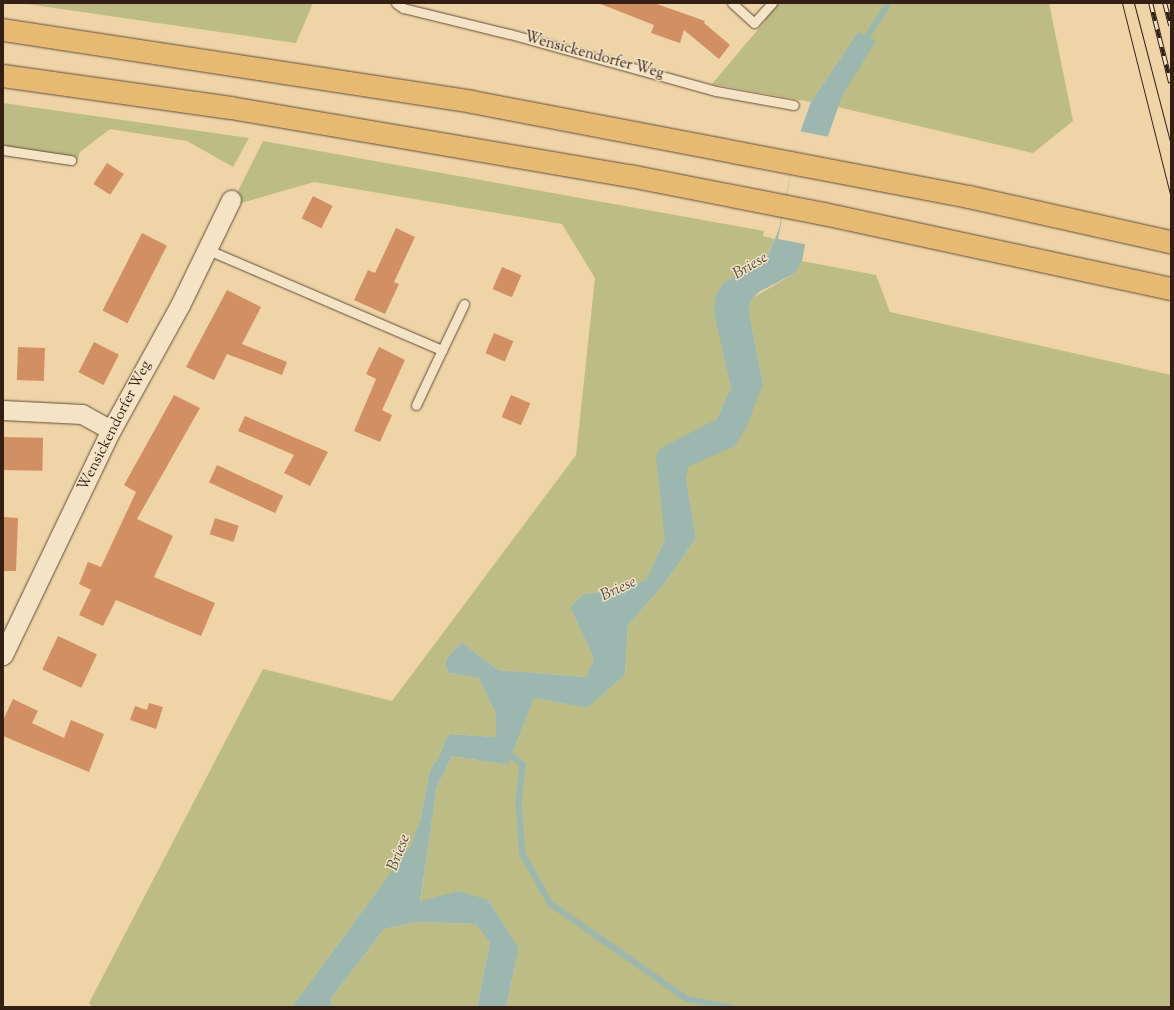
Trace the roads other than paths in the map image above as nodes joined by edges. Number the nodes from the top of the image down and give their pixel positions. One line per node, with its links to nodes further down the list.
1 (396, 3): 6 (lane, Wensickendorfer Weg)
2 (732, 3): 3 (lane)
3 (772, 3)
4 (3, 30): 10 (highway)
5 (3, 76): 12 (highway)
6 (794, 105)
7 (3, 150): 8 (lane)
8 (71, 160)
9 (231, 200): 11 (street, Wensickendorfer Weg)
10 (1171, 242)
11 (206, 249): 14 (lane); 17 (street, Wensickendorfer Weg)
12 (1171, 289)
13 (464, 304): 14 (lane)
14 (442, 350): 15 (lane)
15 (416, 405)
16 (3, 410): 17 (street)
17 (111, 430): 18 (street, Wensickendorfer Weg)
18 (3, 655)

